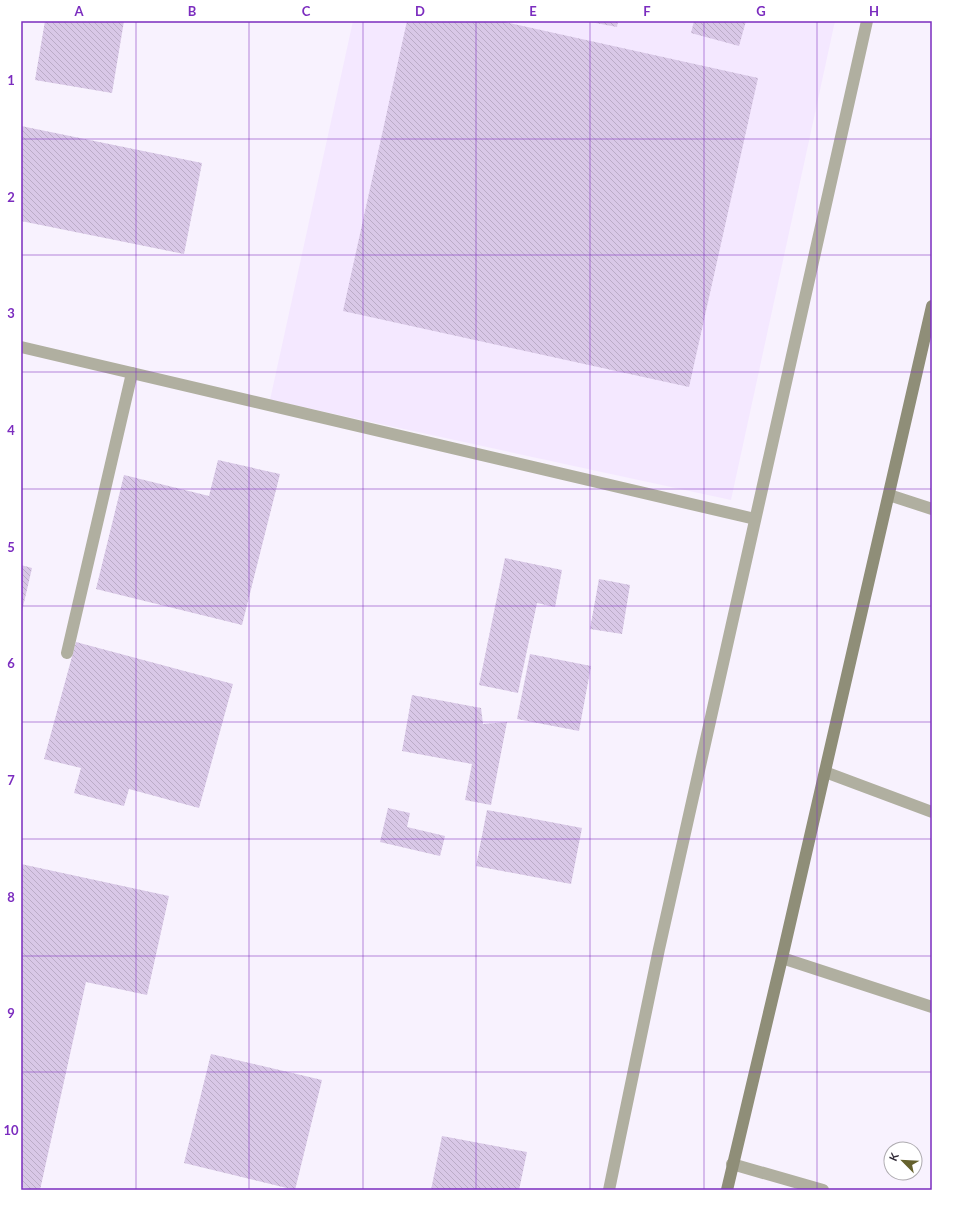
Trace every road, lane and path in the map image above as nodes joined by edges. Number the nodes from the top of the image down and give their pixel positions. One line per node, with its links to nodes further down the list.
1 (867, 21): 7 (street)
2 (932, 306): 5 (main road)
3 (21, 347): 4 (street)
4 (132, 373): 7 (street); 8 (street)
5 (889, 495): 6 (street); 9 (main road)
6 (932, 510)
7 (755, 519): 14 (street)
8 (67, 653)
9 (825, 772): 10 (street); 11 (main road)
10 (932, 812)
11 (782, 958): 12 (street); 13 (main road)
12 (932, 1007)
13 (732, 1164): 15 (main road); 16 (street)
14 (609, 1190)
15 (727, 1190)
16 (823, 1190)

